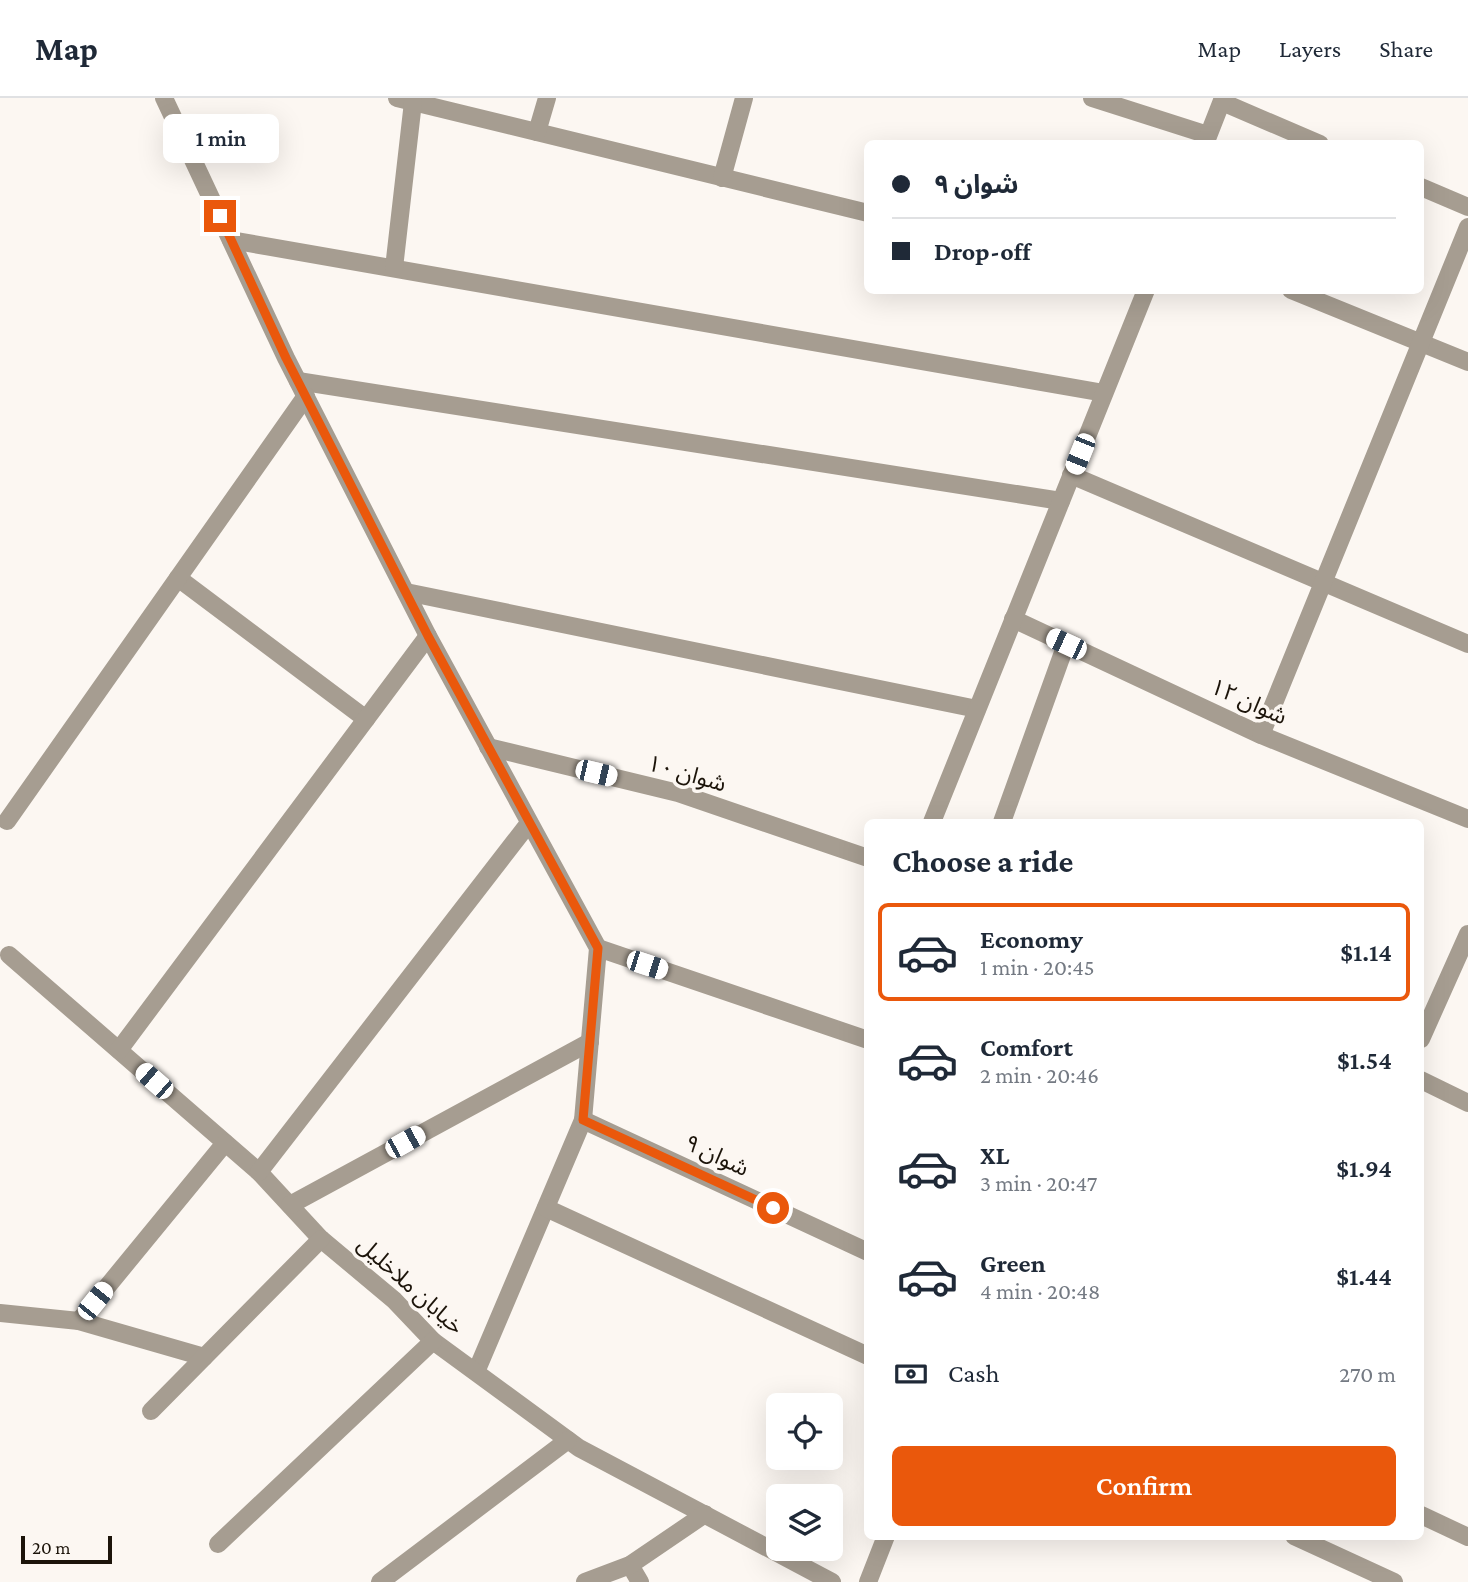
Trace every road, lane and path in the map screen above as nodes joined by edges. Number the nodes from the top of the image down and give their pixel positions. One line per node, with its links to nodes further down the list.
1 (164, 98): 15 (street)
2 (547, 98): 7 (street)
3 (744, 98): 10 (street)
4 (1092, 98): 8 (street)
5 (405, 100): 7 (street); 16 (street)
6 (1223, 100): 8 (street); 9 (street)
7 (537, 132): 10 (street)
8 (1206, 139)
9 (1311, 140)
10 (722, 178): 13 (street)
11 (1424, 188): 12 (street)
12 (1468, 207)
13 (864, 213)
14 (1468, 228): 19 (street)
15 (231, 240): 16 (street); 21 (street)
16 (394, 268): 22 (street)
17 (1144, 294): 22 (street)
18 (1301, 294): 19 (street)
19 (1421, 343): 20 (street); 26 (street)
20 (1468, 362)
21 (302, 388): 24 (street); 25 (street); 27 (street)
22 (1104, 393): 23 (street)
23 (1071, 475): 24 (street); 26 (street)
24 (1061, 501): 28 (street)
25 (178, 578): 33 (street); 39 (street)
26 (1323, 582): 31 (street); 34 (street)
27 (406, 592): 29 (street); 32 (street)
28 (1013, 620): 30 (street, شوان ۱۲); 32 (street)
29 (428, 636): 33 (street); 35 (street)
30 (1066, 644): 34 (street, شوان ۱۲); 38 (street)
31 (1468, 644)
32 (977, 709): 37 (street)
33 (366, 719): 48 (street)
34 (1261, 735): 36 (street, شوان ۱۲)
35 (488, 747): 40 (street); 41 (street, شوان ۱۰)
36 (1468, 818)
37 (933, 819)
38 (1003, 819)
39 (6, 821)
40 (529, 823): 43 (street); 53 (street)
41 (864, 857)
42 (1468, 934): 45 (street)
43 (598, 948): 46 (street); 47 (street)
44 (9, 955): 48 (street, خیابان ملاخلیل)
45 (1424, 1032)
46 (864, 1039)
47 (590, 1042): 51 (street); 54 (street)
48 (119, 1049): 52 (street, خیابان ملاخلیل)
49 (1424, 1081): 50 (street)
50 (1468, 1103)
51 (583, 1120): 55 (street); 57 (street, شوان ۹)
52 (226, 1143): 53 (street, خیابان ملاخلیل); 59 (street)
53 (259, 1172): 54 (street, خیابان ملاخلیل)
54 (290, 1205): 56 (street, خیابان ملاخلیل)
55 (546, 1208): 61 (street); 63 (street)
56 (321, 1239): 60 (street, خیابان ملاخلیل); 62 (street)
57 (864, 1250)
58 (0, 1313): 59 (street)
59 (79, 1321): 62 (street)
60 (433, 1340): 63 (street, خیابان ملاخلیل); 71 (street)
61 (864, 1354)
62 (204, 1357): 64 (street)
63 (476, 1372): 65 (street, خیابان ملاخلیل)
64 (151, 1411)
65 (568, 1440): 66 (street, خیابان ملاخلیل); 73 (street)
66 (705, 1514): 72 (street); 76 (street, خیابان ملاخلیل)
67 (1424, 1517): 68 (street)
68 (1468, 1537)
69 (884, 1540): 77 (street)
70 (1303, 1540): 78 (street)
71 (218, 1544)
72 (630, 1565): 74 (street); 75 (street)
73 (380, 1582)
74 (585, 1582)
75 (640, 1582)
76 (832, 1582)
77 (868, 1582)
78 (1394, 1582)

